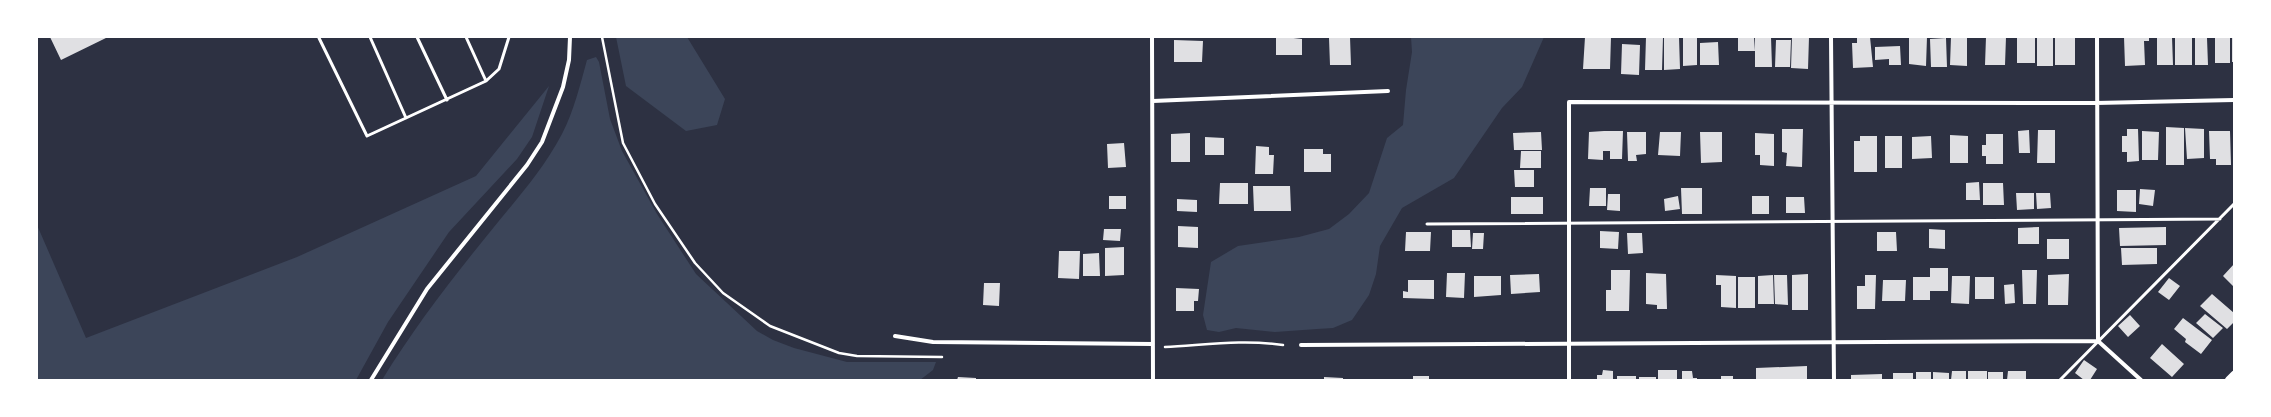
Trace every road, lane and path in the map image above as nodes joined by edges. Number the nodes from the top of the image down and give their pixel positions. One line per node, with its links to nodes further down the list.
1 (370, 37): 18 (lane)
2 (417, 37): 13 (lane)
3 (466, 37): 11 (lane)
4 (509, 37): 11 (lane)
5 (570, 37): 35 (street)
6 (602, 37): 33 (path)
7 (1152, 37): 15 (street)
8 (1832, 37): 16 (street)
9 (2097, 37): 17 (street)
10 (319, 38): 18 (lane)
11 (486, 81): 13 (lane)
12 (1388, 91): 15 (street)
13 (447, 100): 18 (lane)
14 (2234, 100): 17 (street)
15 (1153, 101): 28 (street)
16 (1832, 102): 17 (street); 22 (street); 23 (street)
17 (2096, 102): 20 (street)
18 (406, 118)
19 (2234, 204): 21 (lane)
20 (2098, 219): 21 (lane); 22 (lane); 26 (street)
21 (2220, 219): 26 (lane)
22 (1832, 220): 23 (lane); 29 (street)
23 (1568, 222): 24 (lane); 27 (street)
24 (1427, 224)
25 (895, 336): 28 (street)
26 (2098, 341): 29 (street); 39 (lane); 40 (street)
27 (1570, 342): 29 (street); 31 (street); 37 (street)
28 (1153, 344): 36 (street)
29 (1834, 344): 38 (street)
30 (1282, 345): 32 (path)
31 (1301, 345)
32 (1165, 346)
33 (942, 357)
34 (2234, 375): 41 (main road)
35 (371, 380)
36 (1153, 380)
37 (1570, 380)
38 (1834, 380)
39 (2060, 380)
40 (2140, 380)
41 (2229, 380)

